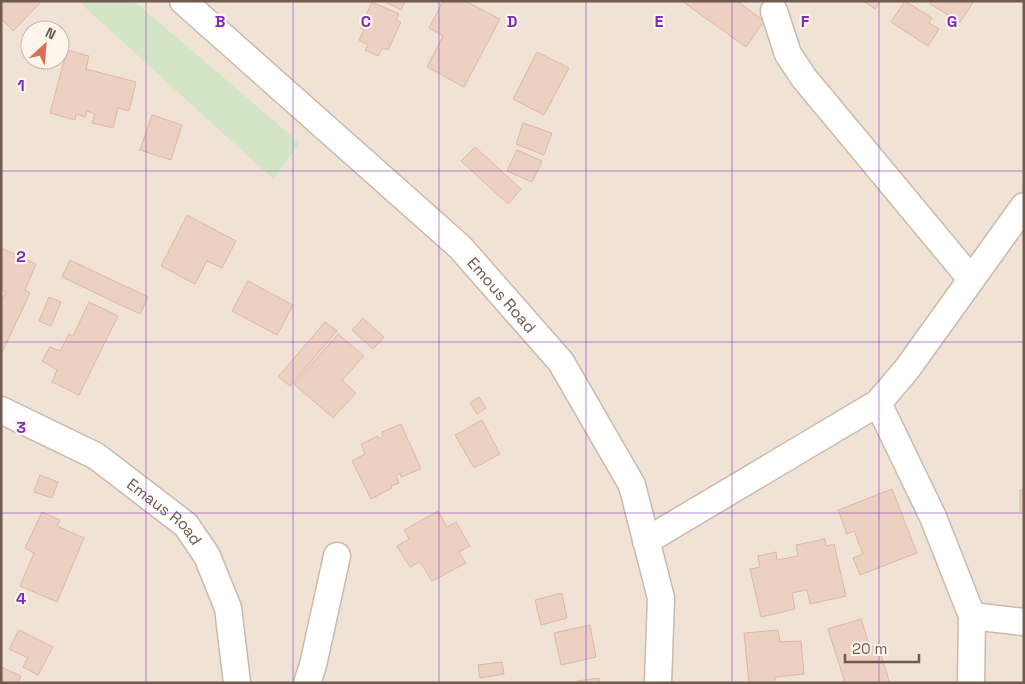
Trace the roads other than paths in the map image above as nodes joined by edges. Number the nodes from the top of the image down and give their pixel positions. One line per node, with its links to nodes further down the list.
1 (183, 1): 7 (street, Emous Road)
2 (774, 11): 4 (street)
3 (1024, 206): 4 (street)
4 (971, 279): 5 (street)
5 (878, 403): 7 (street); 9 (street)
6 (1, 410): 11 (street, Emaus Road)
7 (646, 541): 13 (street, Emous Road)
8 (337, 556): 12 (street)
9 (972, 616): 10 (street); 14 (street)
10 (1024, 622)
11 (237, 683)
12 (307, 683)
13 (658, 683)
14 (971, 683)

